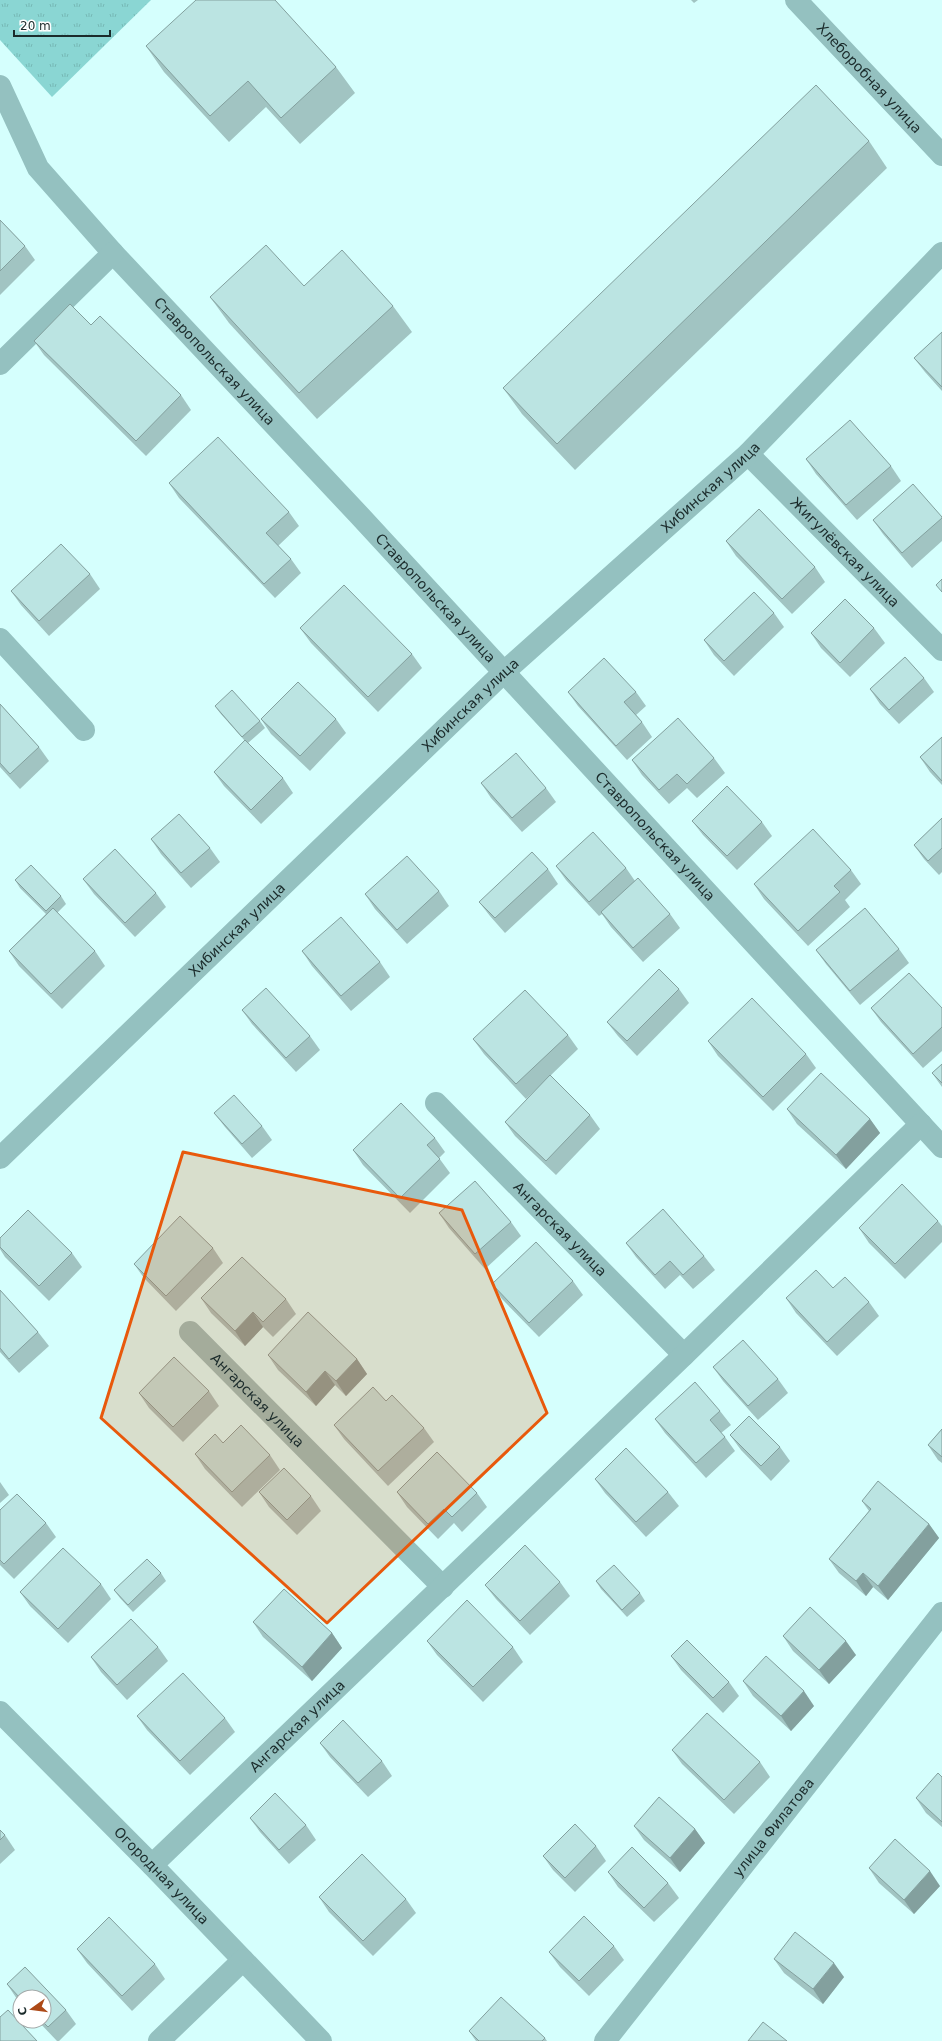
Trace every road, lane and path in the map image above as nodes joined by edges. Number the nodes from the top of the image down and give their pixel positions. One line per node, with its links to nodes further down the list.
1 (796, 0): 3 (street, Хлеборобная улица)
2 (0, 86): 4 (street, Ставропольская улица)
3 (942, 155)
4 (112, 253): 6 (street); 10 (street, Ставропольская улица)
5 (942, 253): 7 (street, Хибинская улица)
6 (0, 364)
7 (748, 454): 9 (street, Жигулёвская улица); 10 (street, Хибинская улица)
8 (0, 639): 11 (street)
9 (942, 650)
10 (504, 672): 13 (street, Ставропольская улица); 15 (street, Хибинская улица)
11 (84, 730)
12 (436, 1103): 17 (street, Ангарская улица)
13 (921, 1124): 14 (street, Ставропольская улица); 17 (street, Ангарская улица)
14 (942, 1147)
15 (0, 1158)
16 (190, 1332): 18 (street, Ангарская улица)
17 (684, 1355): 18 (street, Ангарская улица)
18 (443, 1587): 21 (street, Ангарская улица)
19 (942, 1613): 25 (street, улица Филатова)
20 (0, 1712): 21 (street, Огородная улица)
21 (152, 1865): 22 (street, Огородная улица)
22 (244, 1960): 23 (street); 24 (street, Огородная улица)
23 (159, 2041)
24 (321, 2041)
25 (605, 2041)

